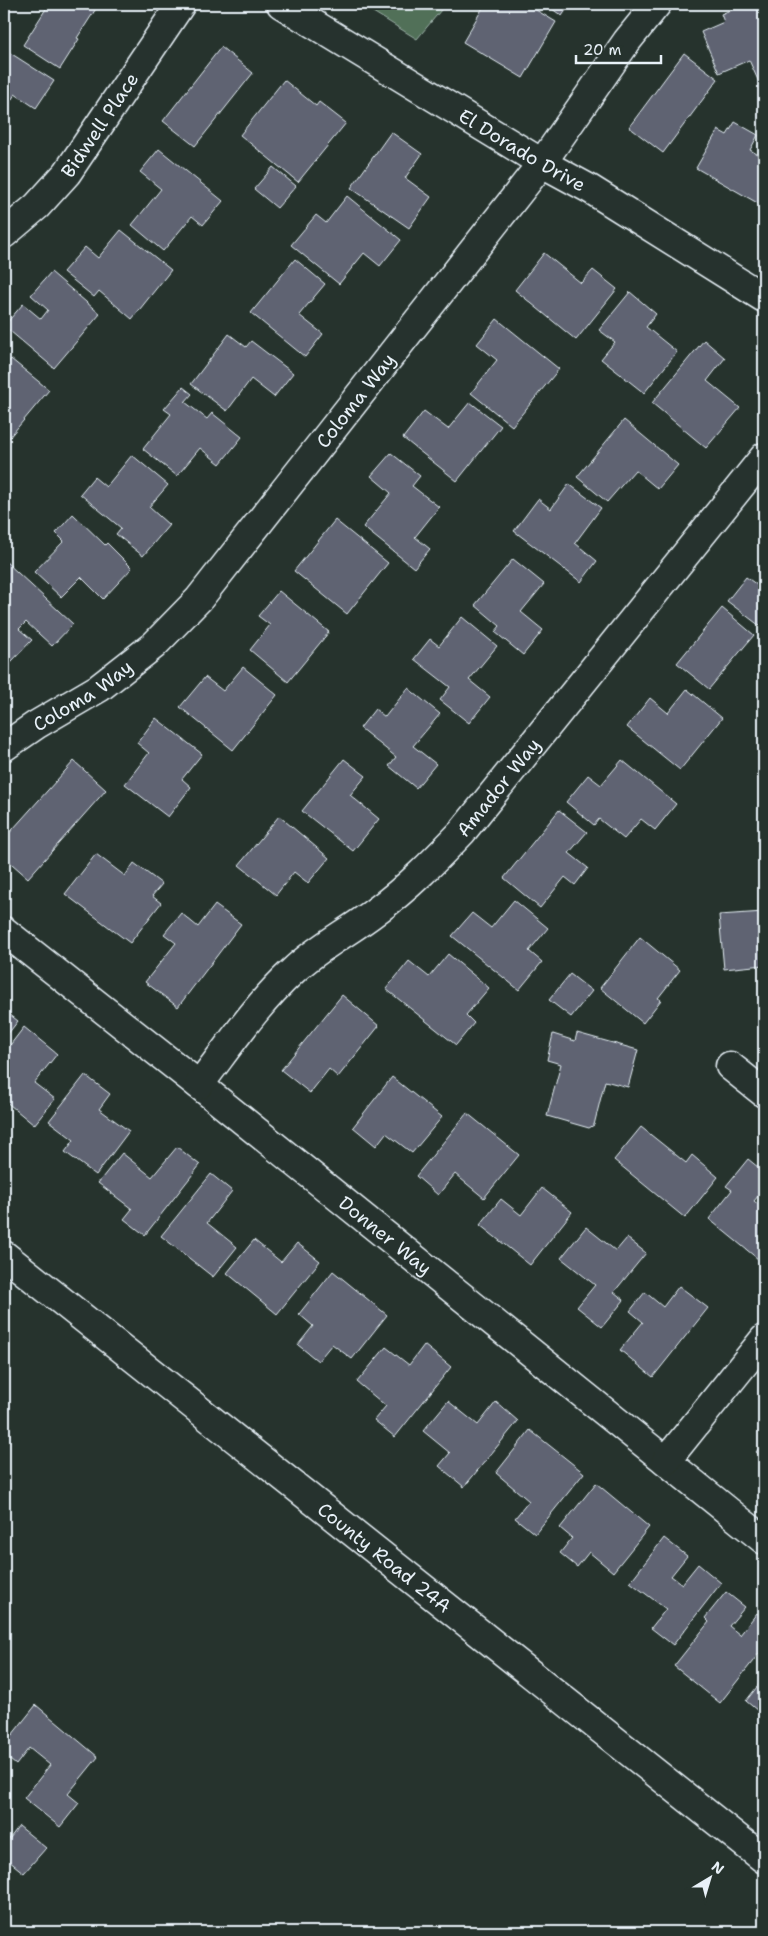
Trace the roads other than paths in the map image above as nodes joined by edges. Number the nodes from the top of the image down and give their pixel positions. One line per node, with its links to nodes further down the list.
1 (181, 4): 5 (street, Bidwell Place)
2 (281, 4): 4 (street, El Dorado Drive)
3 (657, 4): 4 (street, Coloma Way)
4 (542, 163): 6 (street, El Dorado Drive); 8 (street, Coloma Way)
5 (4, 234)
6 (764, 298)
7 (764, 456): 11 (street, Amador Way)
8 (4, 747)
9 (4, 931): 11 (street, Donner Way)
10 (730, 1066): 12 (street)
11 (199, 1085): 15 (street, Donner Way)
12 (764, 1093)
13 (4, 1256): 17 (street, County Road 24A)
14 (764, 1339): 15 (street)
15 (666, 1461): 16 (street, Donner Way)
16 (764, 1540)
17 (764, 1859)

